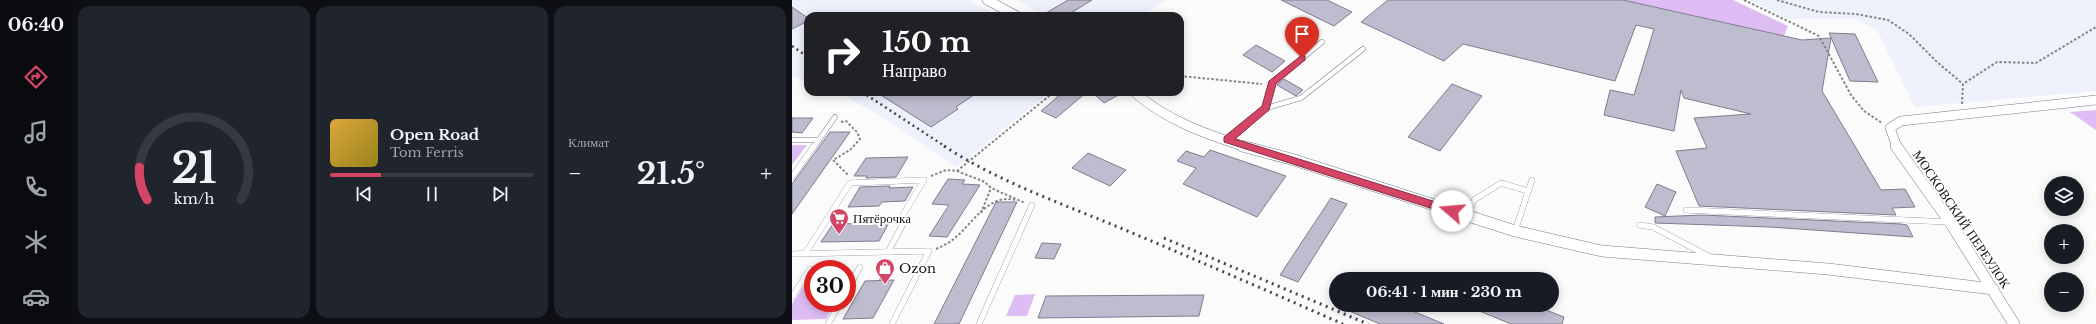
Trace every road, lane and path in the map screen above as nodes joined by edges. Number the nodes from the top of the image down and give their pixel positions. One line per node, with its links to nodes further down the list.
1 (987, 0): 4 (street)
2 (1744, 0): 17 (path)
3 (1778, 0): 10 (path)
4 (1010, 12)
5 (2096, 27): 10 (path)
6 (1322, 42): 14 (lane)
7 (1363, 49): 14 (lane)
8 (1184, 76): 9 (path)
9 (1262, 84)
10 (1963, 84): 15 (path)
11 (1049, 96): 22 (path)
12 (1137, 96): 21 (street)
13 (2096, 100): 15 (street)
14 (1266, 108): 21 (lane)
15 (1968, 113): 17 (street)
16 (835, 117): 18 (lane)
17 (1890, 128): 34 (street, МОСКОВСКИЙ ПЕРЕУЛОК)
18 (826, 130): 20 (lane); 26 (path)
19 (792, 140): 20 (lane)
20 (819, 140): 23 (lane)
21 (1227, 140): 33 (street)
22 (957, 171): 24 (path); 27 (path)
23 (792, 177)
24 (924, 180): 26 (lane); 39 (lane)
25 (1532, 180): 28 (lane)
26 (850, 183): 41 (lane)
27 (991, 188): 29 (path); 32 (path)
28 (1528, 191): 33 (lane); 36 (lane)
29 (1019, 200): 30 (path); 32 (path)
30 (1032, 205): 52 (lane)
31 (1686, 210): 34 (lane)
32 (980, 214): 38 (path)
33 (1466, 215): 36 (street)
34 (1950, 222): 47 (street, МОСКОВСКИЙ ПЕРЕУЛОК)
35 (1639, 225): 42 (lane)
36 (1515, 231): 42 (street)
37 (896, 251): 38 (lane); 39 (lane); 46 (path)
38 (929, 251): 51 (lane)
39 (888, 252): 41 (lane)
40 (792, 254): 41 (lane)
41 (805, 254)
42 (1716, 261): 47 (street)
43 (860, 267): 44 (lane)
44 (856, 274)
45 (804, 278): 48 (lane)
46 (880, 280)
47 (1993, 289): 53 (street, МОСКОВСКИЙ ПЕРЕУЛОК)
48 (792, 297)
49 (835, 312): 50 (lane)
50 (828, 324)
51 (892, 324)
52 (979, 324)
53 (2014, 324)

